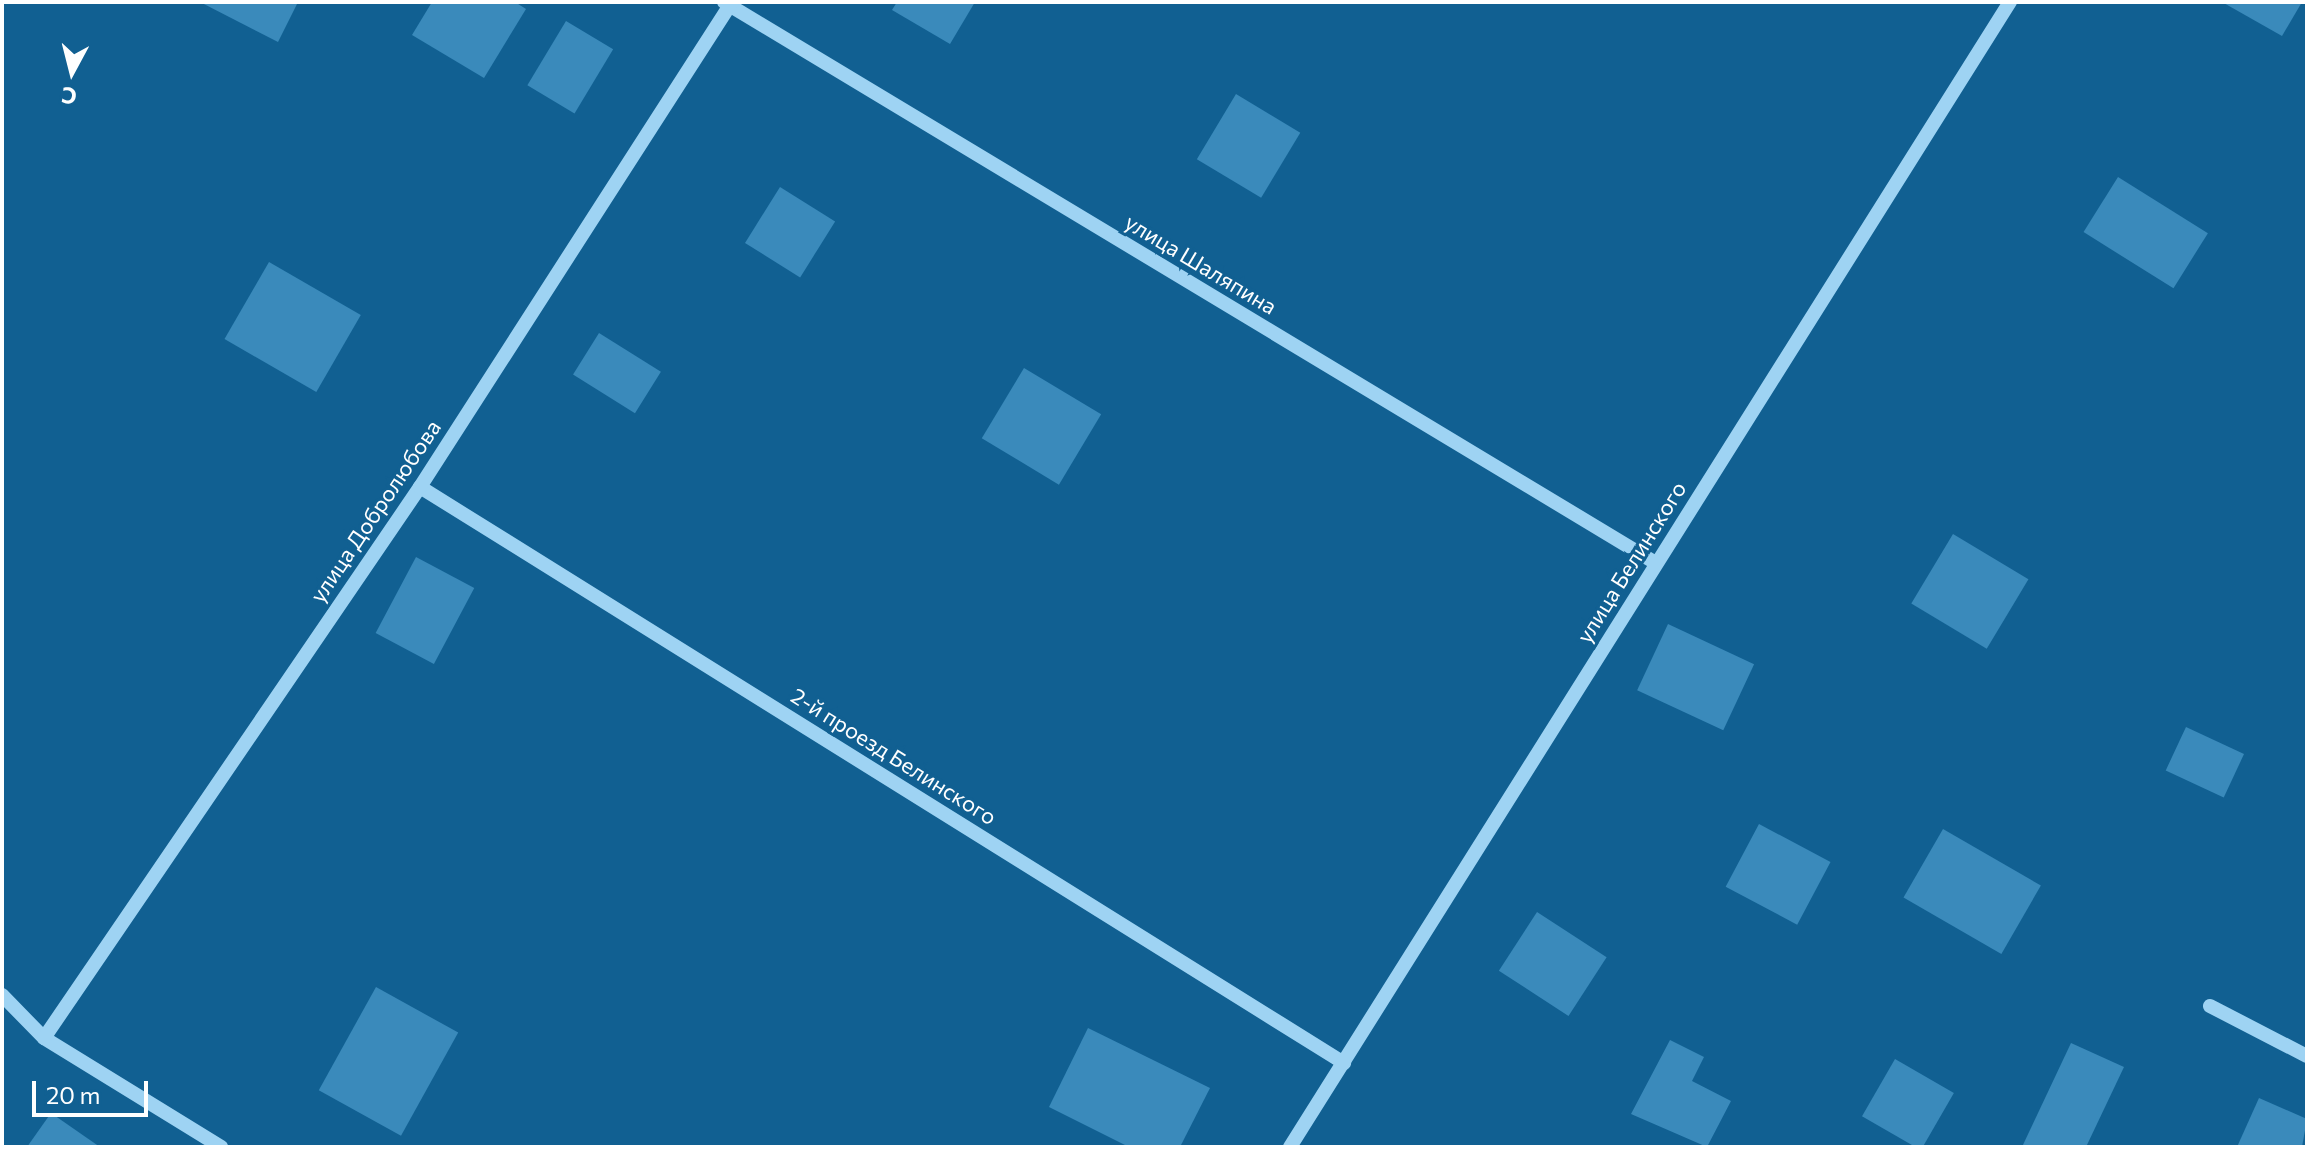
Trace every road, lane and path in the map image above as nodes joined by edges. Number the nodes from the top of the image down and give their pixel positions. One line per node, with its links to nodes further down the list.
1 (2010, 2): 4 (street, улица Белинского)
2 (729, 3): 3 (street, улица Добролюбова); 4 (street, улица Шаляпина)
3 (420, 487): 7 (street, улица Добролюбова); 9 (street, 2-й проезд Белинского)
4 (1656, 563): 9 (street, улица Белинского)
5 (2, 995): 7 (street)
6 (2210, 1006): 8 (street)
7 (44, 1038): 10 (street)
8 (2307, 1056)
9 (1344, 1063): 11 (street, улица Белинского)
10 (221, 1147)
11 (1290, 1147)

